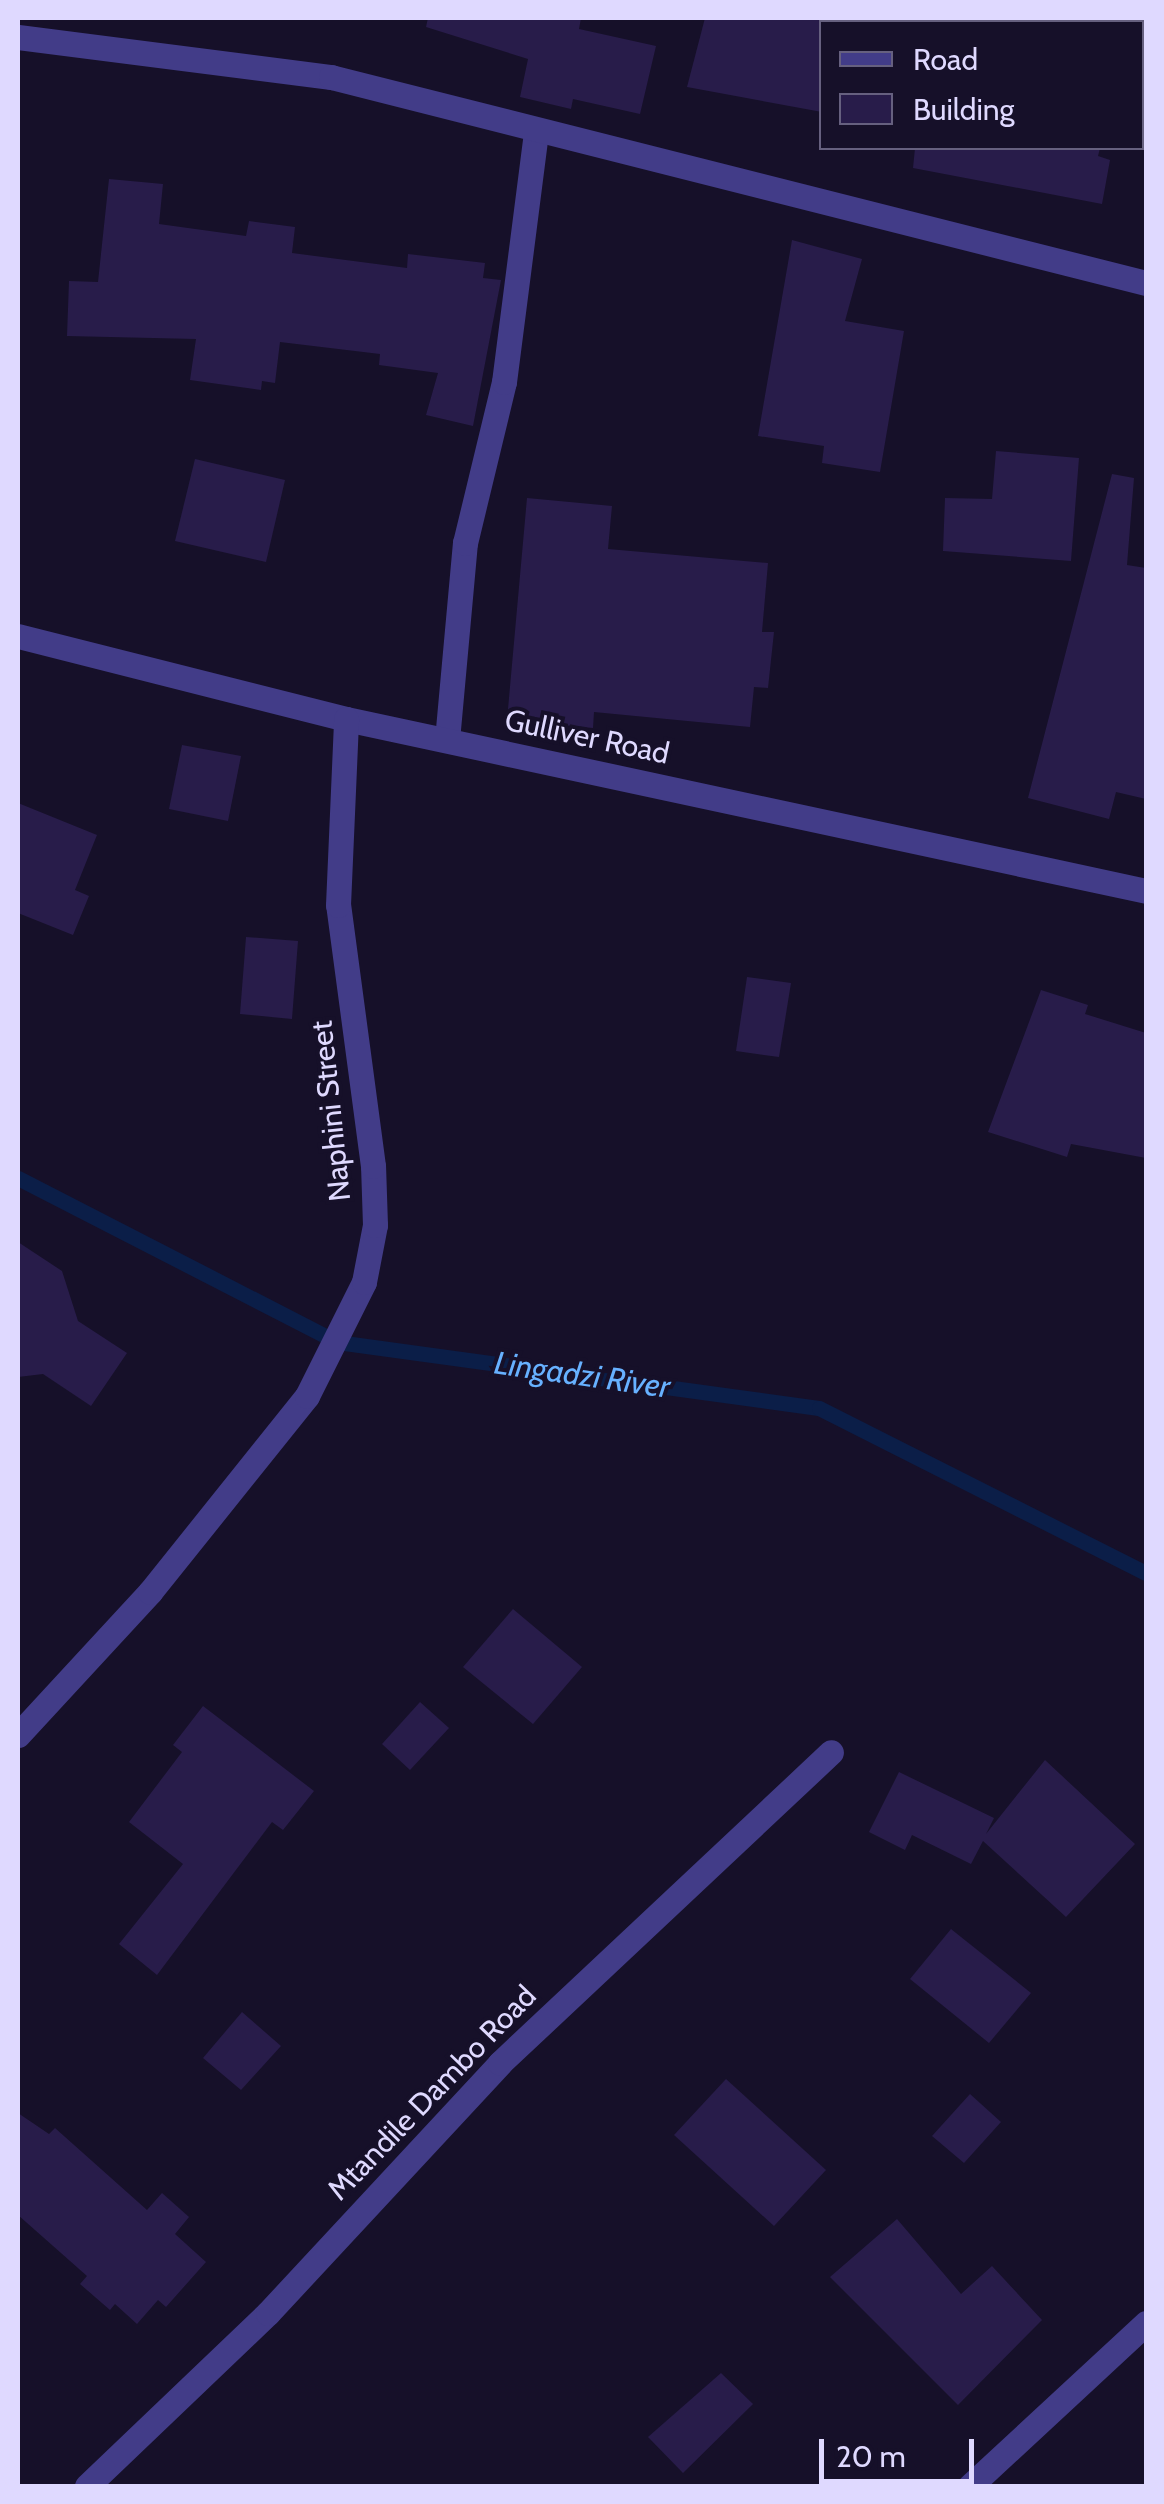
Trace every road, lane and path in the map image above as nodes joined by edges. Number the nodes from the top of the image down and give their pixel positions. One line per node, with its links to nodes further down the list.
1 (18, 37): 2 (street)
2 (536, 133): 3 (street); 6 (street)
3 (1146, 283)
4 (18, 636): 5 (street, Gulliver Road)
5 (346, 719): 6 (street, Gulliver Road); 8 (street, Naphini Street)
6 (446, 740): 7 (street, Gulliver Road)
7 (1146, 890)
8 (18, 1735)
9 (830, 1752): 11 (street, Mtandile Dambo Road)
10 (1146, 2324): 12 (street)
11 (87, 2486)
12 (970, 2486)

